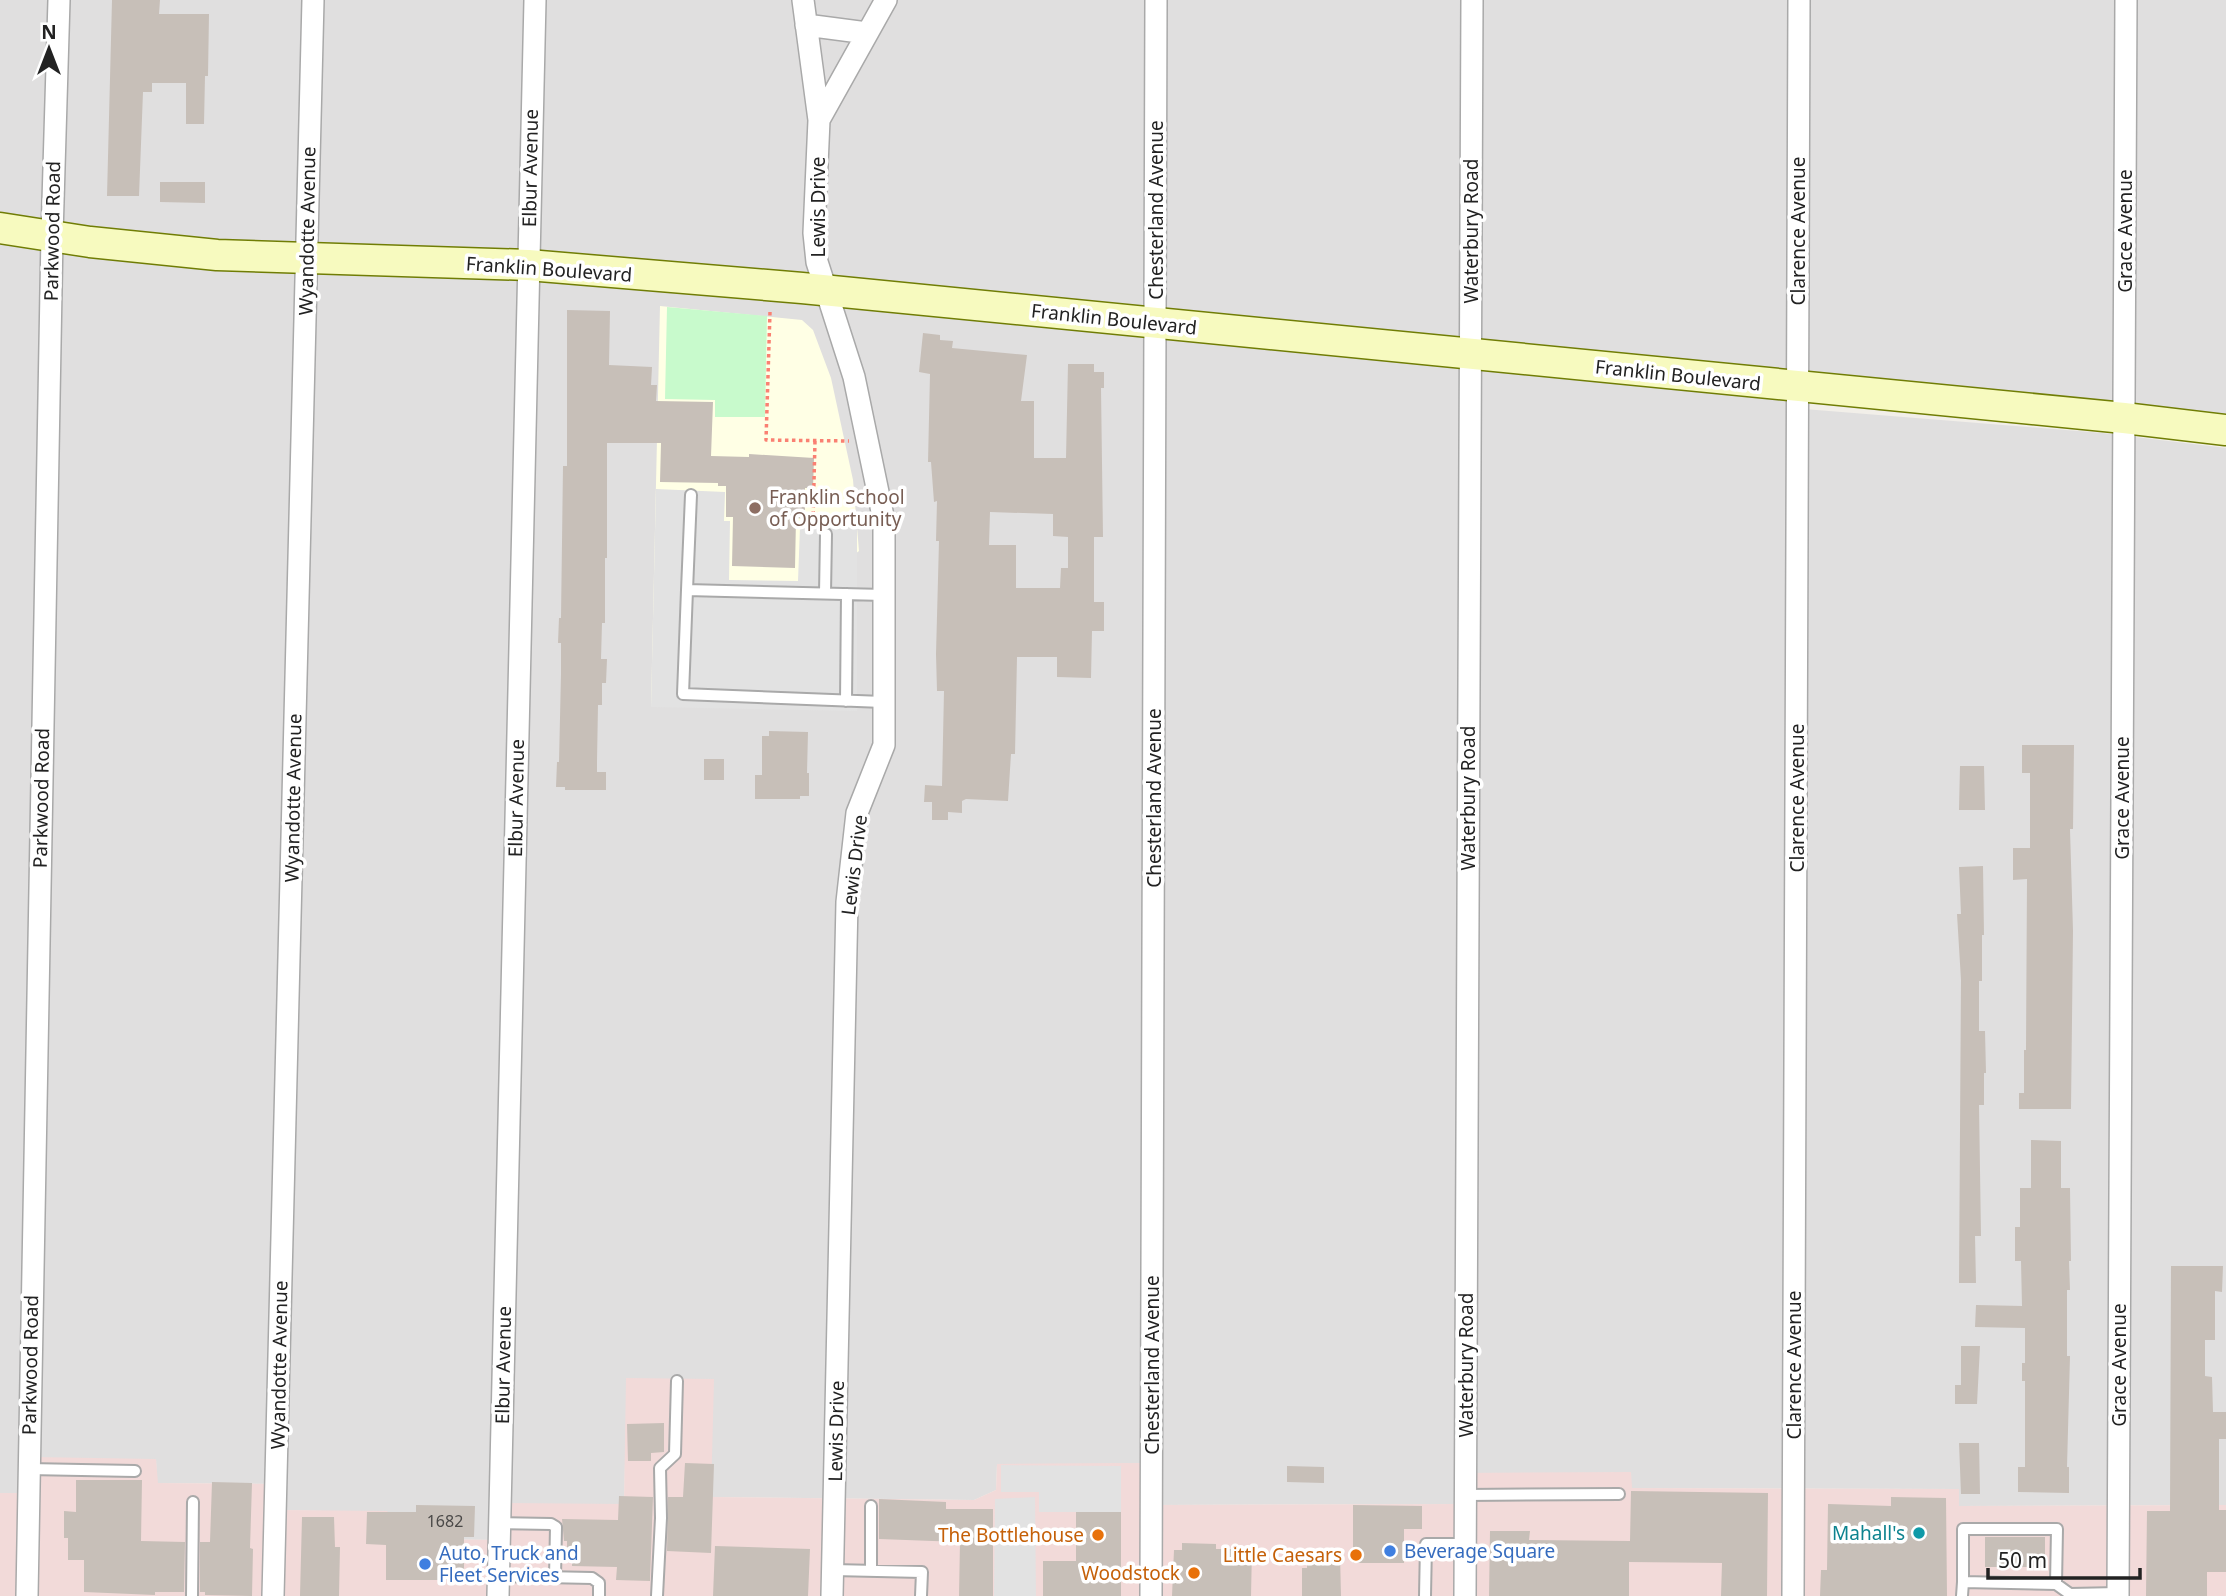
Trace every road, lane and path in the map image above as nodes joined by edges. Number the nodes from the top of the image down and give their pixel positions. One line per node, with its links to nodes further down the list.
1 (59, 0): 14 (street, Parkwood Road)
2 (313, 0): 15 (street, Wyandotte Avenue)
3 (535, 0): 16 (street, Elbur Avenue)
4 (803, 0): 10 (street)
5 (886, 0): 11 (street, Lewis Drive)
6 (1156, 0): 19 (street, Chesterland Avenue)
7 (1472, 0): 20 (street, Waterbury Road)
8 (1799, 0): 21 (street, Clarence Avenue)
9 (2126, 0): 22 (street, Grace Avenue)
10 (806, 25): 11 (street); 12 (street)
11 (867, 33): 12 (street, Lewis Drive)
12 (819, 120): 17 (street, Lewis Drive)
13 (0, 228): 14 (street, Franklin Boulevard)
14 (52, 235): 15 (street, Franklin Boulevard); 36 (street, Parkwood Road)
15 (307, 259): 16 (street, Franklin Boulevard); 54 (street, Wyandotte Avenue)
16 (528, 265): 17 (street, Franklin Boulevard); 42 (street, Elbur Avenue)
17 (825, 291): 19 (street, Franklin Boulevard); 32 (street, Lewis Drive)
18 (770, 312): 24 (path)
19 (1156, 324): 20 (street, Franklin Boulevard); 59 (street, Chesterland Avenue)
20 (1469, 354): 21 (street, Franklin Boulevard); 39 (street, Waterbury Road)
21 (1798, 387): 22 (street, Franklin Boulevard); 62 (street, Clarence Avenue)
22 (2124, 418): 23 (street, Franklin Boulevard); 50 (street, Grace Avenue)
23 (2226, 430)
24 (815, 441): 25 (path); 27 (path)
25 (849, 441)
26 (691, 495): 29 (lane)
27 (860, 524)
28 (826, 534): 30 (lane)
29 (687, 590): 30 (lane); 33 (lane)
30 (825, 593): 31 (lane)
31 (847, 594): 32 (lane); 33 (lane)
32 (884, 595): 34 (street, Lewis Drive)
33 (846, 701): 34 (lane)
34 (883, 702): 44 (street, Lewis Drive)
35 (677, 1381): 56 (lane)
36 (29, 1469): 37 (lane); 52 (street, Parkwood Road)
37 (135, 1471)
38 (1619, 1494): 39 (lane)
39 (1465, 1495): 43 (street, Waterbury Road)
40 (193, 1502): 53 (lane)
41 (871, 1506): 45 (lane)
42 (499, 1523): 46 (lane); 49 (street, Elbur Avenue)
43 (1465, 1544): 60 (lane); 61 (street, Waterbury Road)
44 (833, 1570): 45 (lane); 57 (street, Lewis Drive)
45 (871, 1571): 58 (lane)
46 (555, 1577): 49 (lane); 55 (lane)
47 (1963, 1583): 48 (lane); 48 (lane); 63 (lane)
48 (2056, 1584): 51 (lane)
49 (498, 1586)
50 (2118, 1594): 51 (lane)
51 (2069, 1595)
52 (27, 1596)
53 (192, 1596)
54 (273, 1596)
55 (599, 1596)
56 (657, 1596)
57 (832, 1596)
58 (921, 1596)
59 (1151, 1596)
60 (1425, 1596)
61 (1465, 1596)
62 (1793, 1596)
63 (1962, 1596)

